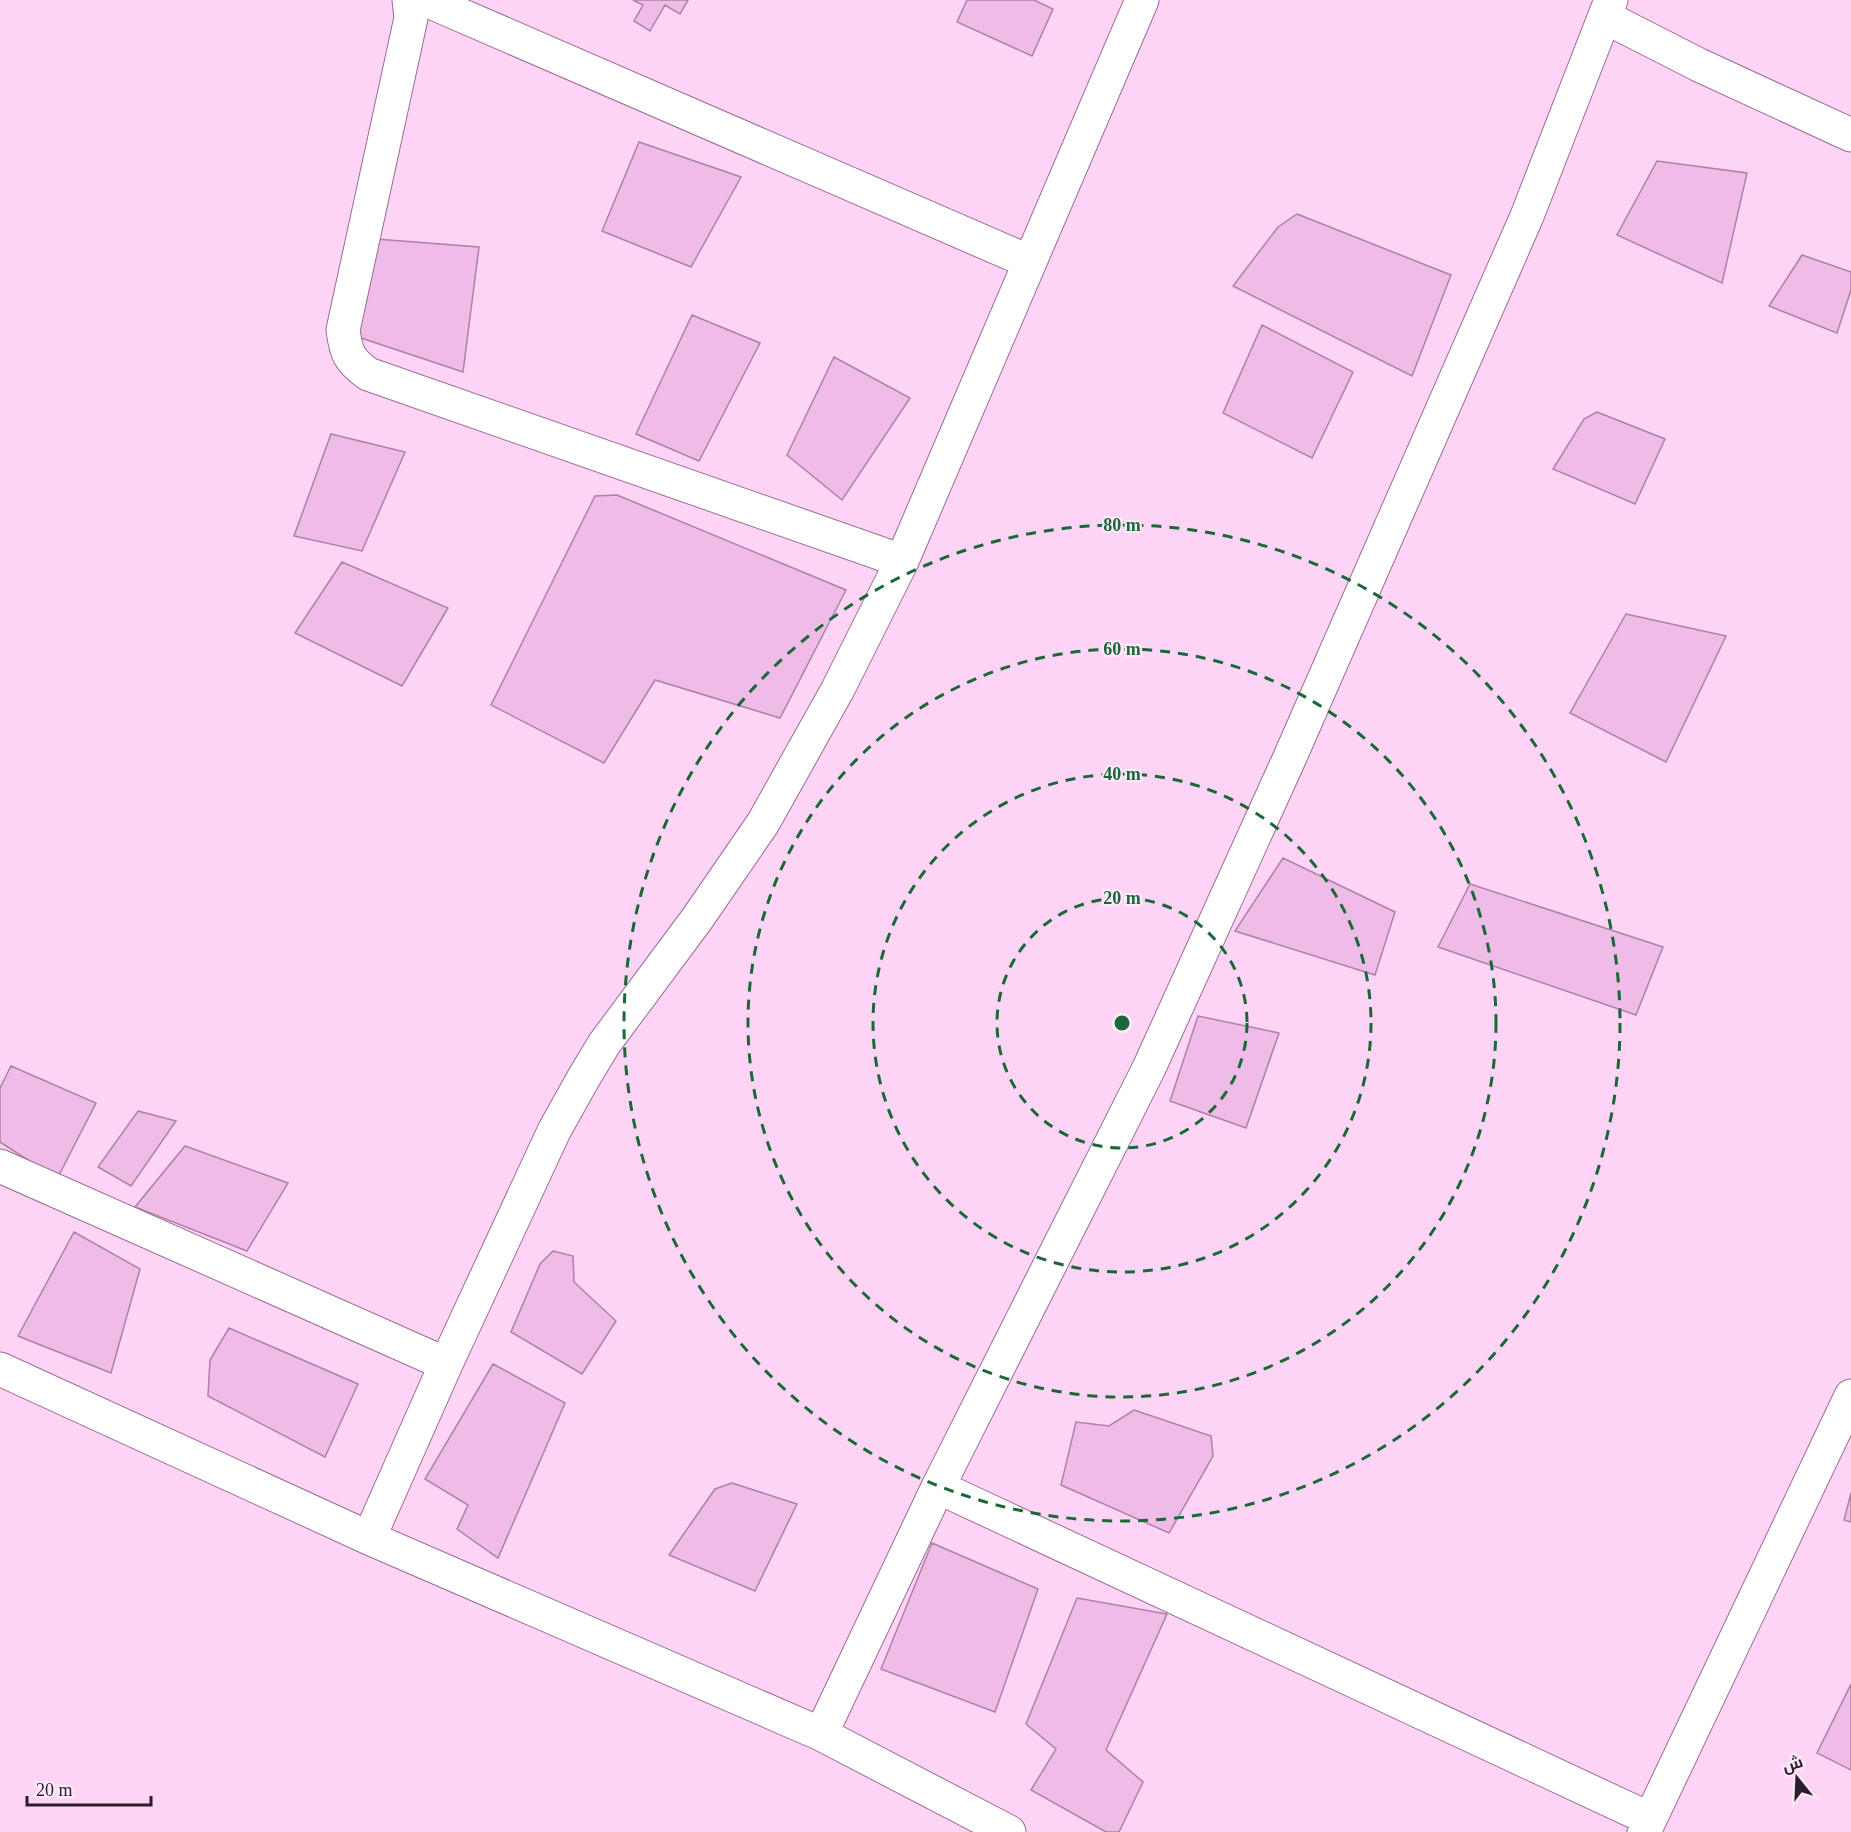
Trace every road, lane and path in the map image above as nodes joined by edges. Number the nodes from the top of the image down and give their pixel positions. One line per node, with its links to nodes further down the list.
1 (409, 0): 7 (street)
2 (426, 0): 6 (street)
3 (1142, 0): 6 (street)
4 (1608, 8): 5 (street); 12 (street)
5 (1851, 135)
6 (1030, 262): 7 (street)
7 (902, 561): 9 (street)
8 (0, 1166): 9 (street)
9 (446, 1364): 13 (street)
10 (0, 1369): 13 (street)
11 (1851, 1396): 15 (street)
12 (938, 1487): 14 (street); 15 (street)
13 (369, 1538): 14 (street)
14 (821, 1734): 16 (street)
15 (1647, 1826)
16 (1009, 1832)

